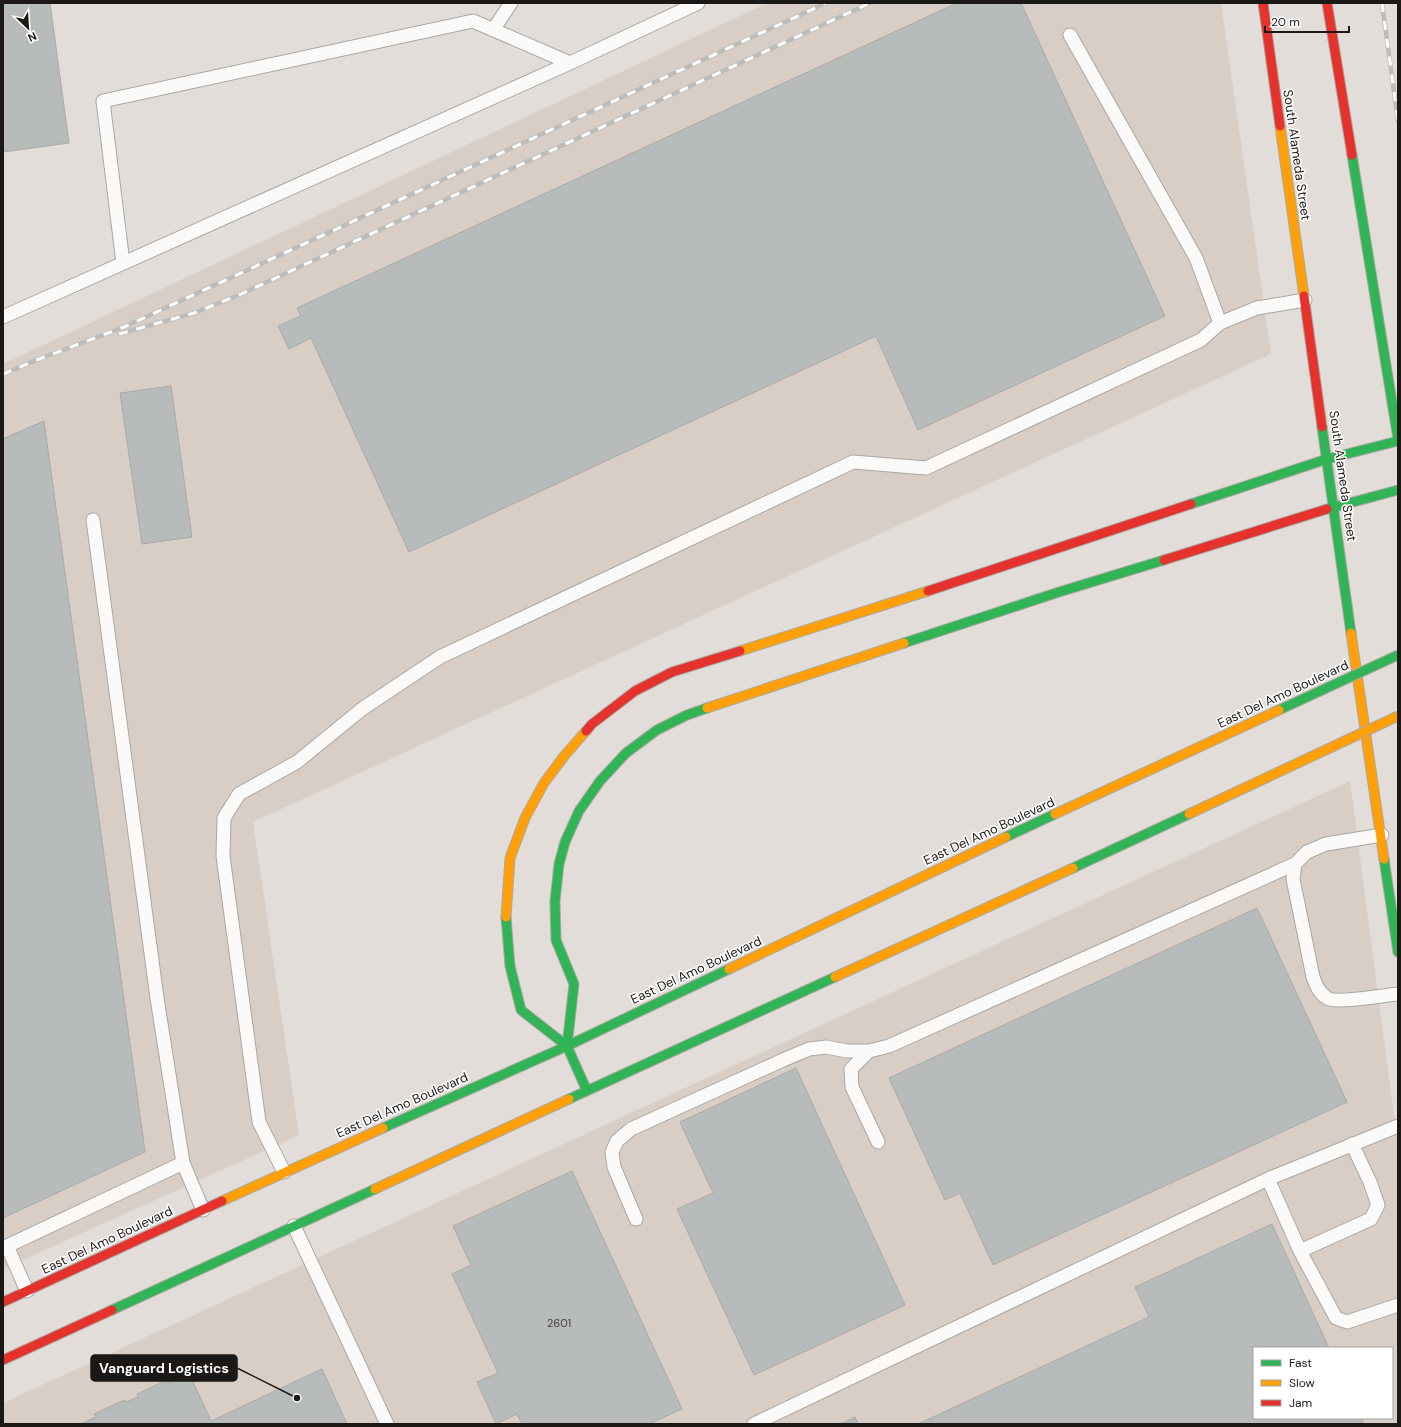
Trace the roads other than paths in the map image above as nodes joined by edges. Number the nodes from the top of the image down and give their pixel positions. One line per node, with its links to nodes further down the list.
1 (511, 3): 5 (lane)
2 (698, 3): 7 (lane)
3 (1263, 3): 9 (main road, South Alameda Street)
4 (1327, 3): 12 (main road)
5 (493, 30): 7 (lane); 8 (lane)
6 (1070, 36): 11 (lane)
7 (570, 63): 8 (lane)
8 (123, 263): 10 (lane)
9 (1305, 300): 11 (lane); 13 (main road, South Alameda Street)
10 (3, 317)
11 (1220, 323): 30 (lane)
12 (1398, 440): 13 (main road)
13 (1327, 459): 15 (main road, South Alameda Street); 23 (main road)
14 (1398, 490): 15 (main road)
15 (1333, 508): 19 (main road, South Alameda Street); 23 (main road)
16 (93, 520): 29 (lane)
17 (1398, 655): 23 (main road, East Del Amo Boulevard, bridge)
18 (1398, 716): 25 (main road, bridge)
19 (1382, 835): 20 (lane); 21 (main road, South Alameda Street)
20 (1296, 864): 22 (lane); 24 (lane)
21 (1398, 952)
22 (1398, 994)
23 (567, 1046): 25 (main road); 30 (main road, East Del Amo Boulevard)
24 (868, 1051): 27 (lane); 33 (lane)
25 (587, 1091): 34 (main road)
26 (1398, 1126): 28 (lane)
27 (878, 1142)
28 (1352, 1144): 31 (lane); 36 (lane)
29 (183, 1163): 32 (lane); 35 (lane)
30 (284, 1172): 32 (main road, East Del Amo Boulevard)
31 (1268, 1179): 36 (lane); 42 (lane)
32 (203, 1210): 37 (main road, East Del Amo Boulevard)
33 (636, 1219)
34 (294, 1226): 40 (main road); 41 (lane)
35 (5, 1247): 37 (lane)
36 (1300, 1251): 39 (lane)
37 (27, 1291): 38 (main road, East Del Amo Boulevard)
38 (3, 1302)
39 (1398, 1305)
40 (3, 1360)
41 (387, 1424)
42 (754, 1424)

